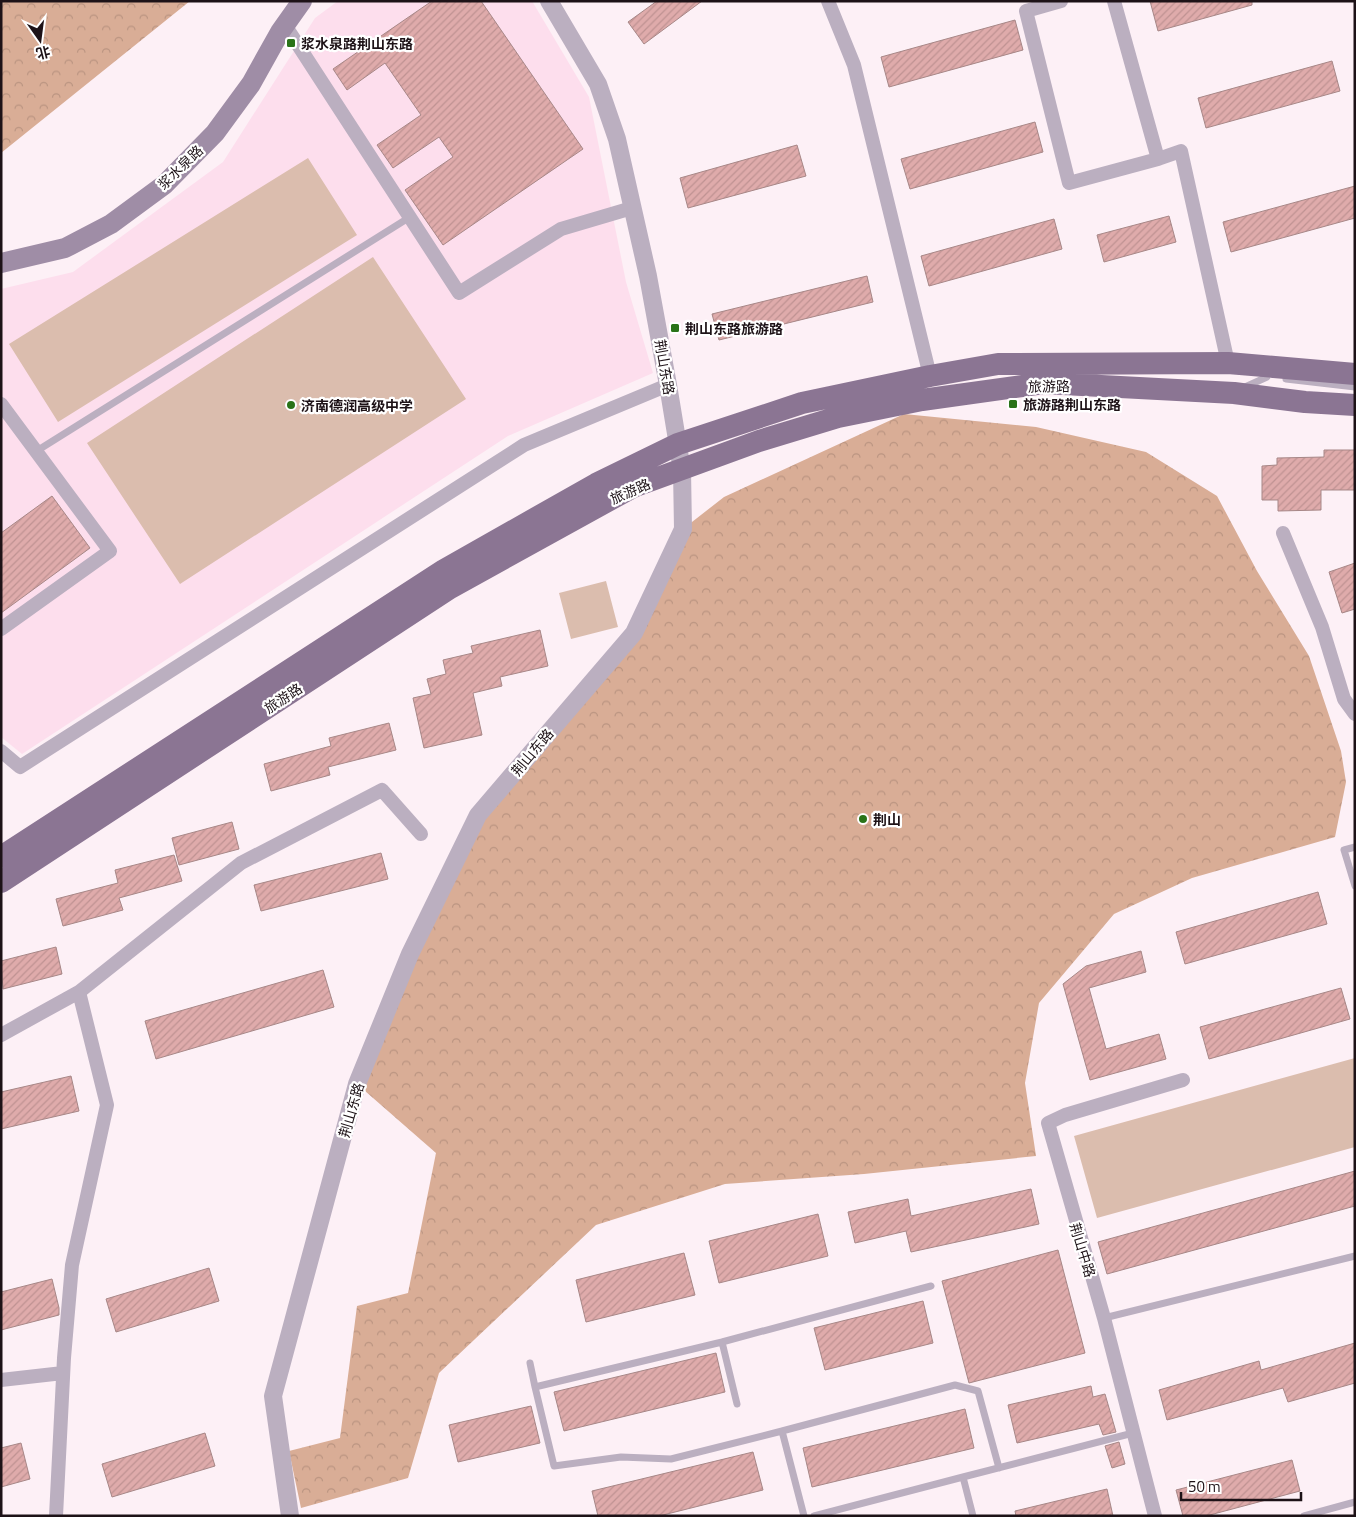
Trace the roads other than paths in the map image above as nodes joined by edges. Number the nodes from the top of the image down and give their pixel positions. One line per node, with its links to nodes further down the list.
1 (302, 1): 6 (main road, 浆水泉路)
2 (549, 1): 8 (street, 荆山东路)
3 (828, 1): 13 (street)
4 (1061, 1): 7 (street)
5 (1114, 1): 7 (street)
6 (285, 25): 9 (street); 10 (main road, 浆水泉路)
7 (1158, 159): 11 (street)
8 (632, 208): 9 (street); 15 (street, 荆山东路)
9 (410, 217): 21 (lane)
10 (1, 263)
11 (1228, 363): 12 (main road, 旅游路); 13 (main road, 旅游路); 14 (lane)
12 (1355, 374)
13 (930, 376): 20 (main road, 旅游路)
14 (1267, 377): 16 (lane); 17 (lane)
15 (668, 385): 20 (street, 荆山东路); 26 (street)
16 (1355, 387)
17 (1234, 393): 19 (main road, 旅游路); 22 (main road, 旅游路)
18 (1, 404): 21 (street)
19 (1355, 405)
20 (678, 444): 22 (street, 荆山东路); 29 (main road, 旅游路)
21 (34, 452): 24 (street)
22 (682, 470): 30 (main road, 旅游路); 50 (street, 荆山东路)
23 (1283, 533): 25 (street)
24 (1, 629)
25 (1355, 714)
26 (1, 751)
27 (421, 834): 32 (street)
28 (1355, 847): 31 (lane)
29 (1, 857)
30 (1, 882)
31 (1355, 886)
32 (79, 992): 33 (street); 40 (street)
33 (1, 1035)
34 (1183, 1080): 37 (street, 荆山中路)
35 (1355, 1256): 37 (lane)
36 (931, 1286): 38 (lane)
37 (1104, 1318): 45 (street, 荆山中路)
38 (722, 1342): 42 (lane); 43 (lane)
39 (530, 1363): 42 (lane)
40 (63, 1373): 41 (street); 49 (street)
41 (1, 1380)
42 (535, 1387): 44 (lane)
43 (737, 1404)
44 (782, 1431): 46 (lane); 51 (lane)
45 (1134, 1433): 46 (lane); 54 (street, 荆山中路)
46 (999, 1468): 47 (lane)
47 (963, 1477): 52 (lane); 53 (lane)
48 (1355, 1502): 55 (lane)
49 (56, 1516)
50 (290, 1516)
51 (804, 1516)
52 (814, 1516)
53 (973, 1516)
54 (1155, 1516)
55 (1304, 1516)

